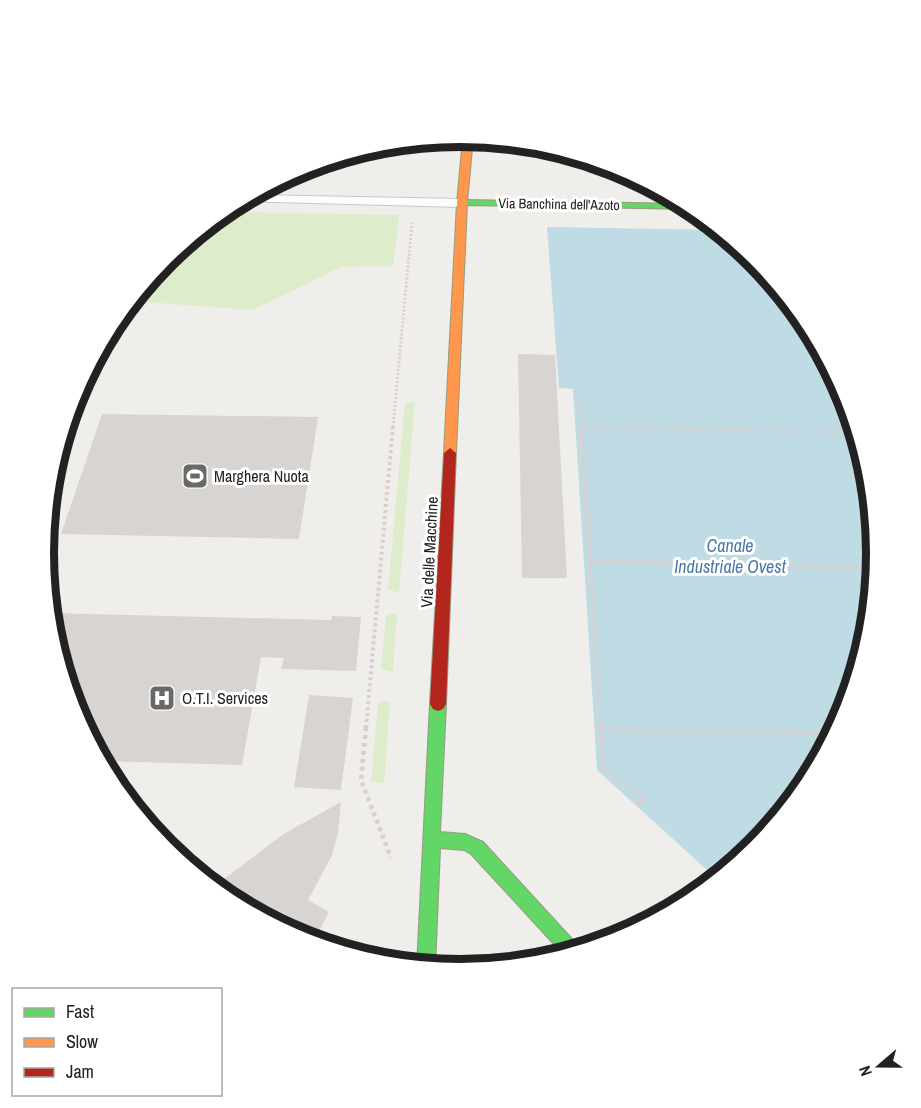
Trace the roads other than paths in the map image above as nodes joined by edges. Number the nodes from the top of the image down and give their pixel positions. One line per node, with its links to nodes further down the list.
1 (467, 147): 3 (street, Via delle Macchine)
2 (262, 199): 3 (lane)
3 (462, 203): 4 (street, Via Banchina dell'Azoto); 5 (street, Via delle Macchine)
4 (671, 207)
5 (432, 839): 6 (street); 7 (street, Via delle Macchine)
6 (569, 946)
7 (426, 959)

